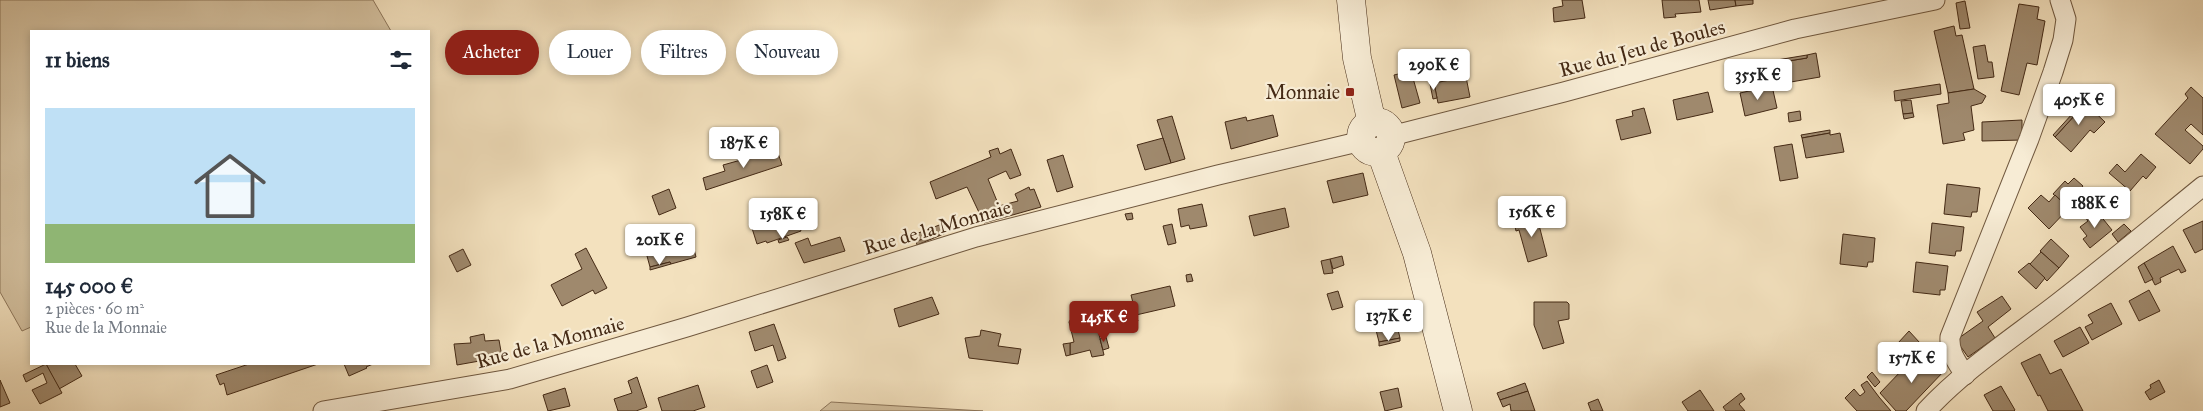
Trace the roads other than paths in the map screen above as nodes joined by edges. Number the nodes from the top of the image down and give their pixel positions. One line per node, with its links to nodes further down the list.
1 (1351, 0): 4 (main road)
2 (1935, 0): 4 (street, Rue du Jeu de Boules)
3 (2060, 0): 6 (street)
4 (1377, 138): 7 (street, Rue de la Monnaie); 8 (main road)
5 (2203, 186): 6 (street)
6 (1965, 376): 9 (street)
7 (323, 411)
8 (1458, 411)
9 (1926, 411)

